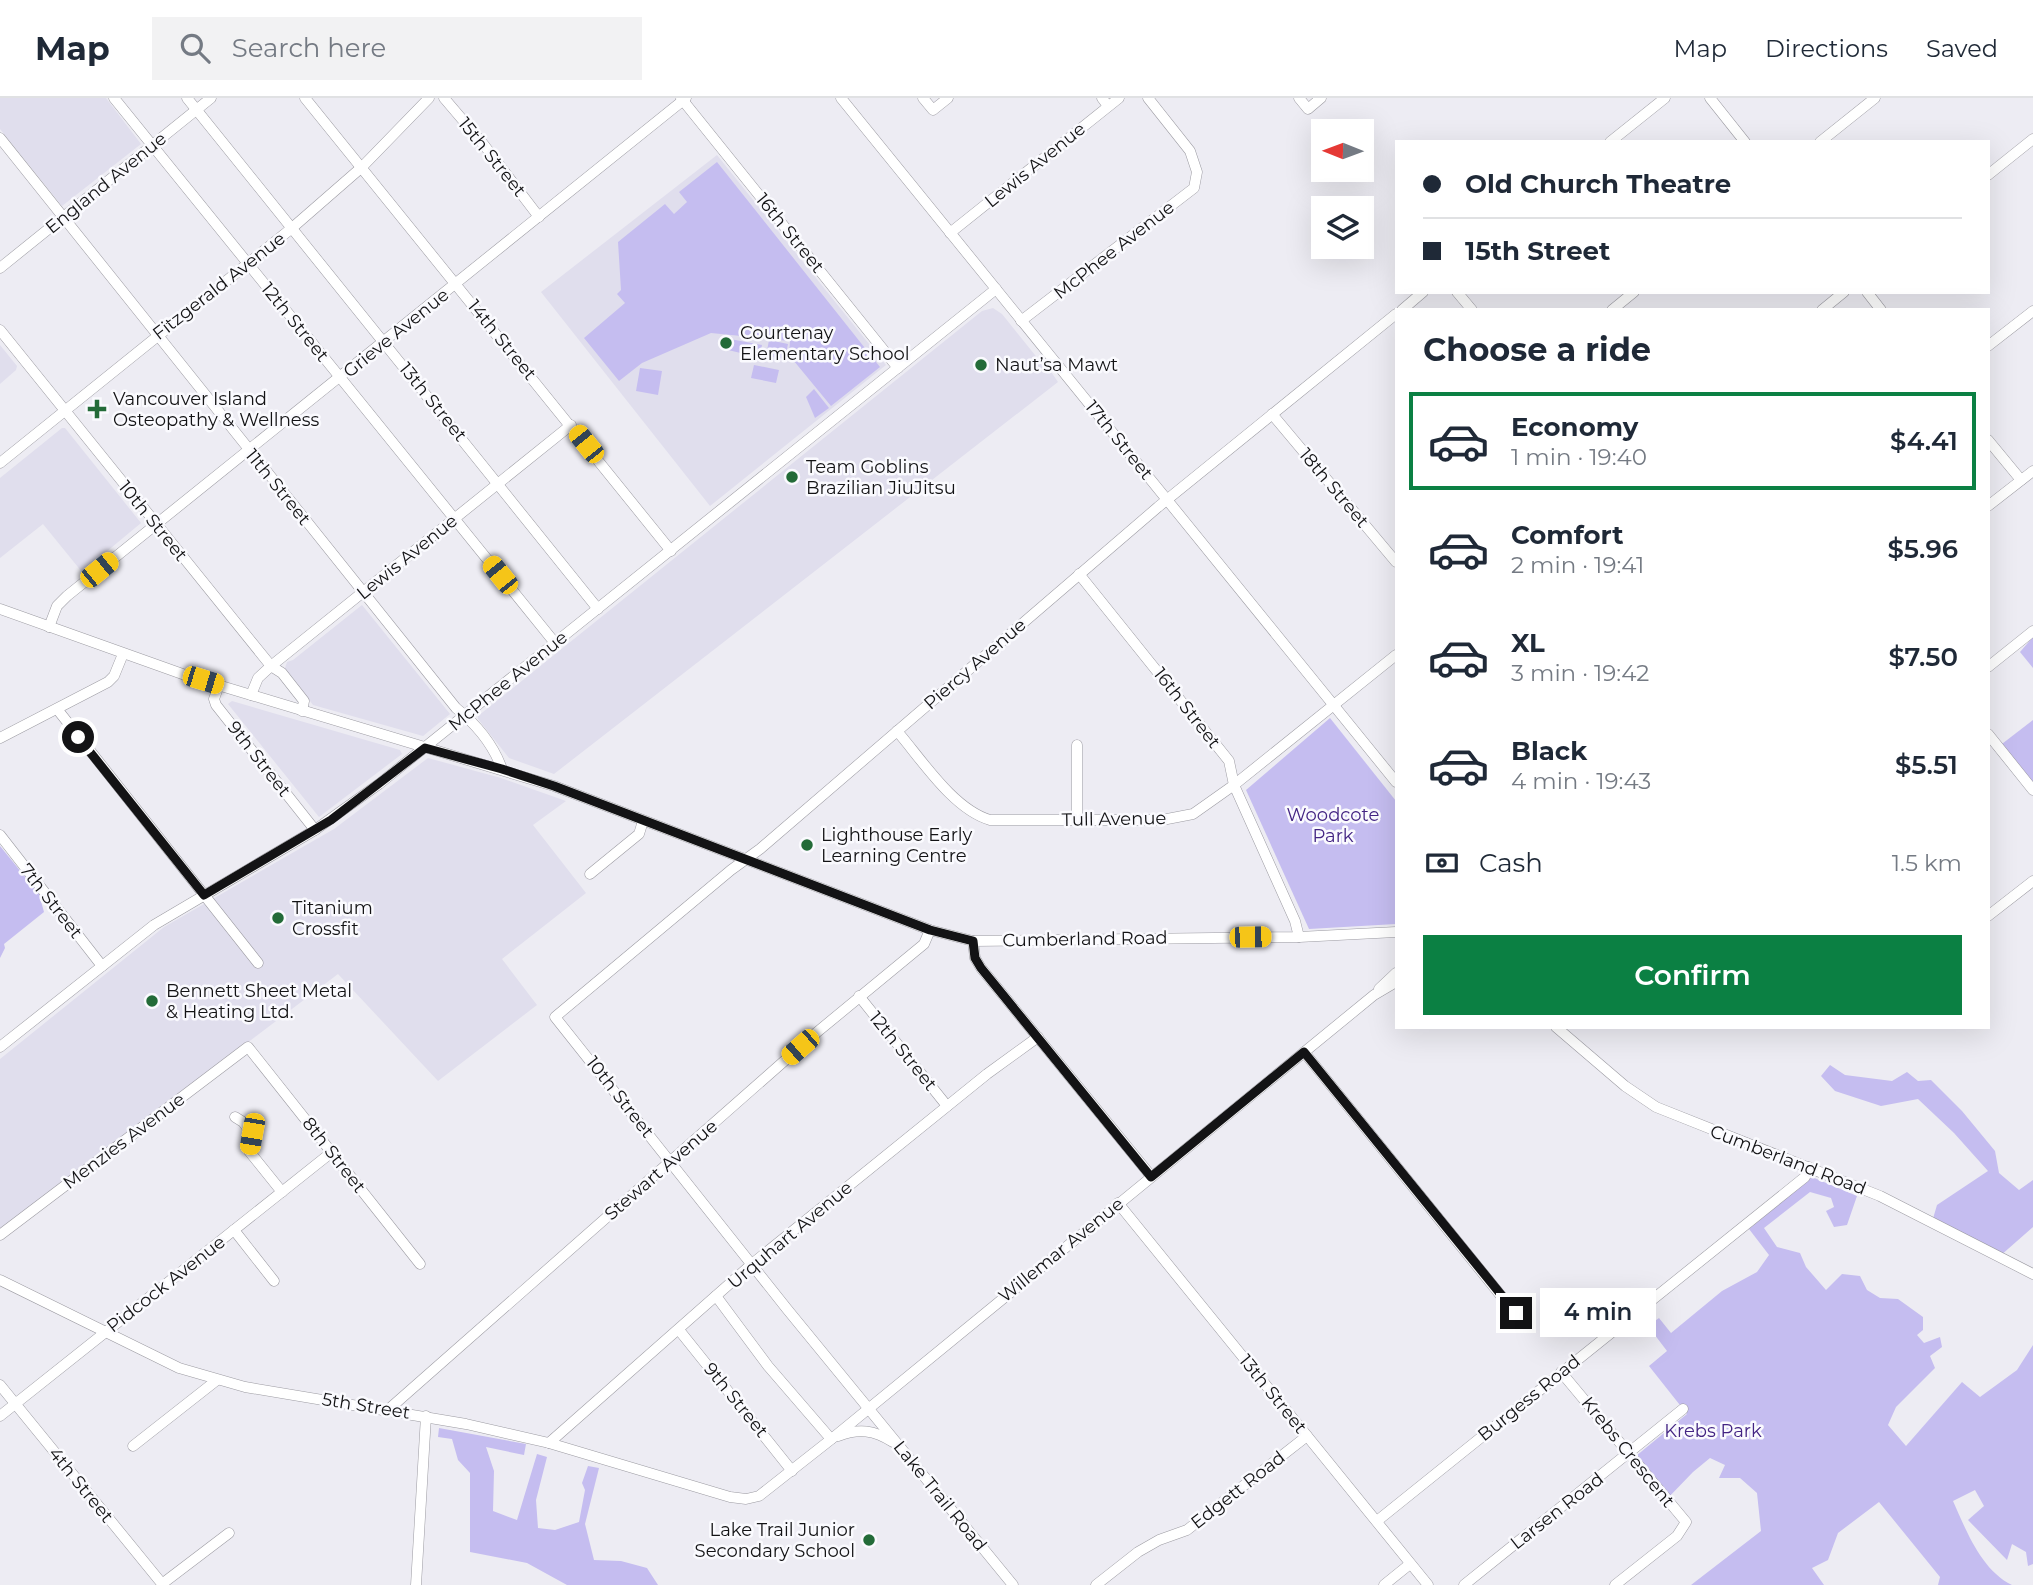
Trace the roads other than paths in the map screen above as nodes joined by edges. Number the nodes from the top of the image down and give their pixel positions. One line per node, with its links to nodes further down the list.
1 (114, 98): 25 (street, 12th Street)
2 (187, 98): 19 (street, 13th Street)
3 (211, 98): 19 (street, England Avenue)
4 (305, 98): 26 (street, 14th Street)
5 (429, 98): 26 (street, Fitzgerald Avenue)
6 (444, 98): 28 (street, 15th Street)
7 (841, 98): 31 (street, 17th Street)
8 (923, 98): 9 (street)
9 (948, 98)
10 (1119, 98): 18 (street, Lewis Avenue)
11 (1148, 98): 48 (street, McPhee Avenue)
12 (1299, 98): 13 (street)
13 (1321, 98)
14 (1665, 98): 22 (street)
15 (1710, 98): 23 (street)
16 (1875, 98): 24 (street)
17 (684, 99): 28 (street, Grieve Avenue); 53 (street, 16th Street)
18 (1105, 102): 31 (street, Lewis Avenue)
19 (197, 110): 25 (street, England Avenue); 30 (street, 13th Street)
20 (0, 138): 29 (street, 11th Street)
21 (2033, 139): 27 (street)
22 (1612, 140)
23 (1743, 140)
24 (1823, 140)
25 (153, 147): 29 (street, England Avenue); 32 (street, 12th Street)
26 (362, 167): 30 (street, Fitzgerald Avenue); 34 (street, 14th Street)
27 (1990, 173)
28 (539, 216): 34 (street, Grieve Avenue)
29 (63, 218): 33 (street, England Avenue); 50 (street, 11th Street)
30 (292, 228): 32 (street, Fitzgerald Avenue); 51 (street, 13th Street)
31 (950, 233): 35 (street, 17th Street)
32 (247, 262): 50 (street, Fitzgerald Avenue); 54 (street, 12th Street)
33 (0, 268)
34 (457, 284): 51 (street, Grieve Avenue); 57 (street, 14th Street)
35 (996, 289): 48 (street, 17th Street); 53 (street, McPhee Avenue)
36 (1421, 294): 41 (street)
37 (1459, 294): 42 (street)
38 (1632, 294): 43 (street)
39 (1842, 294): 44 (street)
40 (1869, 294): 45 (street)
41 (1404, 308)
42 (1470, 308)
43 (1614, 308)
44 (1824, 308)
45 (1879, 308)
46 (2033, 311): 52 (street)
47 (1395, 315): 56 (street, Piercy Avenue)
48 (1021, 321): 64 (street, 17th Street)
49 (0, 330): 55 (street, 10th Street)
50 (156, 336): 55 (street, Fitzgerald Avenue); 59 (street, 11th Street)
51 (384, 342): 54 (street, Grieve Avenue); 63 (street, 13th Street)
52 (1990, 344)
53 (898, 368): 68 (street, McPhee Avenue)
54 (340, 377): 59 (street, Grieve Avenue); 66 (street, 12th Street)
55 (64, 412): 60 (street, Fitzgerald Avenue); 67 (street, 10th Street)
56 (1272, 414): 64 (street, Piercy Avenue); 69 (street, 18th Street)
57 (571, 425): 63 (street, Lewis Avenue); 68 (street, 14th Street)
58 (1990, 442): 62 (street)
59 (249, 451): 67 (street, Grieve Avenue); 71 (street, 11th Street)
60 (0, 463)
61 (2033, 471): 62 (street)
62 (2021, 480): 65 (street)
63 (498, 484): 66 (street, Lewis Avenue); 73 (street, 13th Street)
64 (1167, 500): 70 (street, Piercy Avenue); 83 (street, 17th Street)
65 (1990, 504)
66 (454, 519): 71 (street, Lewis Avenue); 76 (street, 12th Street)
67 (156, 526): 74 (street, Grieve Avenue); 80 (street, 10th Street)
68 (670, 551): 73 (street, McPhee Avenue)
69 (1395, 561)
70 (1079, 574): 87 (street, Piercy Avenue); 94 (street, 16th Street)
71 (362, 592): 80 (street, Lewis Avenue); 86 (street, 11th Street)
72 (0, 609): 74 (street, Cumberland Road)
73 (598, 609): 76 (street, McPhee Avenue)
74 (49, 627): 77 (street, Cumberland Road)
75 (2033, 631): 79 (street)
76 (555, 643): 86 (street, McPhee Avenue)
77 (123, 654): 81 (street, Cumberland Road); 84 (street)
78 (1395, 656): 83 (street, Tull Avenue)
79 (1990, 665)
80 (271, 666): 82 (street, Lewis Avenue); 85 (street, 10th Street)
81 (219, 685): 82 (street, Cumberland Road); 98 (street, 9th Street)
82 (251, 695): 85 (street, Cumberland Road)
83 (1335, 706): 93 (street, 17th Street); 94 (street, Tull Avenue)
84 (57, 709): 89 (street); 103 (street)
85 (302, 711): 91 (street, Cumberland Road)
86 (465, 716): 91 (street, McPhee Avenue); 92 (street, 11th Street)
87 (897, 731): 96 (street, Tull Avenue); 100 (street, Piercy Avenue)
88 (1990, 736): 95 (street)
89 (0, 738)
90 (1077, 745): 96 (street)
91 (425, 748): 92 (street, Cumberland Road); 98 (street, McPhee Avenue)
92 (502, 769): 97 (street, Cumberland Road)
93 (1395, 781)
94 (1234, 785): 96 (street, Tull Avenue); 107 (street, 16th Street)
95 (2033, 790)
96 (1077, 820)
97 (643, 821): 100 (street, Cumberland Road); 101 (street)
98 (315, 830): 103 (street, McPhee Avenue)
99 (0, 835): 110 (street, 7th Street)
100 (745, 859): 105 (street, Cumberland Road); 115 (street, Piercy Avenue)
101 (590, 874)
102 (2033, 881): 104 (street)
103 (204, 895): 109 (street); 110 (street, McPhee Avenue)
104 (1990, 914)
105 (930, 930): 108 (street, Cumberland Road); 114 (street, Stewart Avenue)
106 (1393, 934): 107 (street, Cumberland Road)
107 (1299, 937): 108 (street, Cumberland Road)
108 (973, 941): 117 (street)
109 (258, 964)
110 (102, 966): 118 (street, McPhee Avenue)
111 (1395, 974): 113 (street, Willemar Avenue)
112 (1395, 983): 113 (street, Willemar Avenue)
113 (1374, 995): 120 (street, Willemar Avenue)
114 (859, 996): 121 (street, 12th Street); 124 (street, Stewart Avenue)
115 (555, 1017): 124 (street, 10th Street)
116 (1558, 1029): 125 (street, Cumberland Road)
117 (1038, 1037): 121 (street, Urquhart Avenue); 126 (street)
118 (0, 1046)
119 (248, 1047): 123 (street, 8th Street); 130 (street, Menzies Avenue)
120 (1304, 1052): 126 (street, Willemar Avenue); 137 (street)
121 (947, 1106): 132 (street, Urquhart Avenue)
122 (234, 1117): 127 (street)
123 (332, 1152): 127 (street, Pidcock Avenue); 131 (street, 8th Street)
124 (670, 1161): 132 (street, 10th Street); 145 (street, Stewart Avenue)
125 (1808, 1167): 133 (street, Cumberland Road); 140 (street, Burgess Road)
126 (1151, 1177): 128 (street, Willemar Avenue)
127 (282, 1192): 129 (street, Pidcock Avenue)
128 (1118, 1203): 144 (street, Willemar Avenue); 149 (street, 13th Street)
129 (234, 1230): 135 (street); 139 (street, Pidcock Avenue)
130 (0, 1235)
131 (420, 1264)
132 (752, 1264): 136 (street, Urquhart Avenue); 144 (street, 10th Street)
133 (2033, 1274)
134 (0, 1279): 139 (street, 5th Street)
135 (274, 1281)
136 (716, 1296): 138 (street, Urquhart Avenue); 150 (street)
137 (1516, 1313)
138 (679, 1330): 151 (street, Urquhart Avenue); 155 (street, 9th Street)
139 (106, 1332): 141 (street, 5th Street); 143 (street, Pidcock Avenue)
140 (1561, 1372): 154 (street, Krebs Crescent); 157 (street, Burgess Road)
141 (217, 1380): 145 (street, 5th Street); 152 (street)
142 (0, 1385): 143 (street, 4th Street)
143 (15, 1404): 147 (street, Pidcock Avenue); 160 (street, 4th Street)
144 (868, 1408): 150 (street, Willemar Avenue); 153 (street, Lake Trail Road)
145 (389, 1409): 148 (street, 5th Street)
146 (1683, 1409): 154 (street, Larsen Road)
147 (0, 1416)
148 (426, 1416): 151 (street, 5th Street); 161 (street)
149 (1307, 1436): 157 (street, 13th Street); 163 (street, Edgett Road)
150 (833, 1438): 153 (street); 155 (street, Willemar Avenue)
151 (549, 1443): 156 (street, 5th Street)
152 (133, 1446)
153 (899, 1446): 162 (street, Lake Trail Road)
154 (1629, 1454): 166 (street, Larsen Road); 167 (street, Krebs Crescent)
155 (792, 1471): 156 (street, Willemar Avenue)
156 (746, 1499)
157 (1377, 1521): 159 (street, 13th Street)
158 (229, 1533): 160 (street)
159 (1410, 1564): 164 (street); 165 (street, 13th Street)
160 (163, 1585)
161 (416, 1585)
162 (1013, 1585)
163 (1096, 1585)
164 (1384, 1585)
165 (1428, 1585)
166 (1464, 1585)
167 (1615, 1585)

